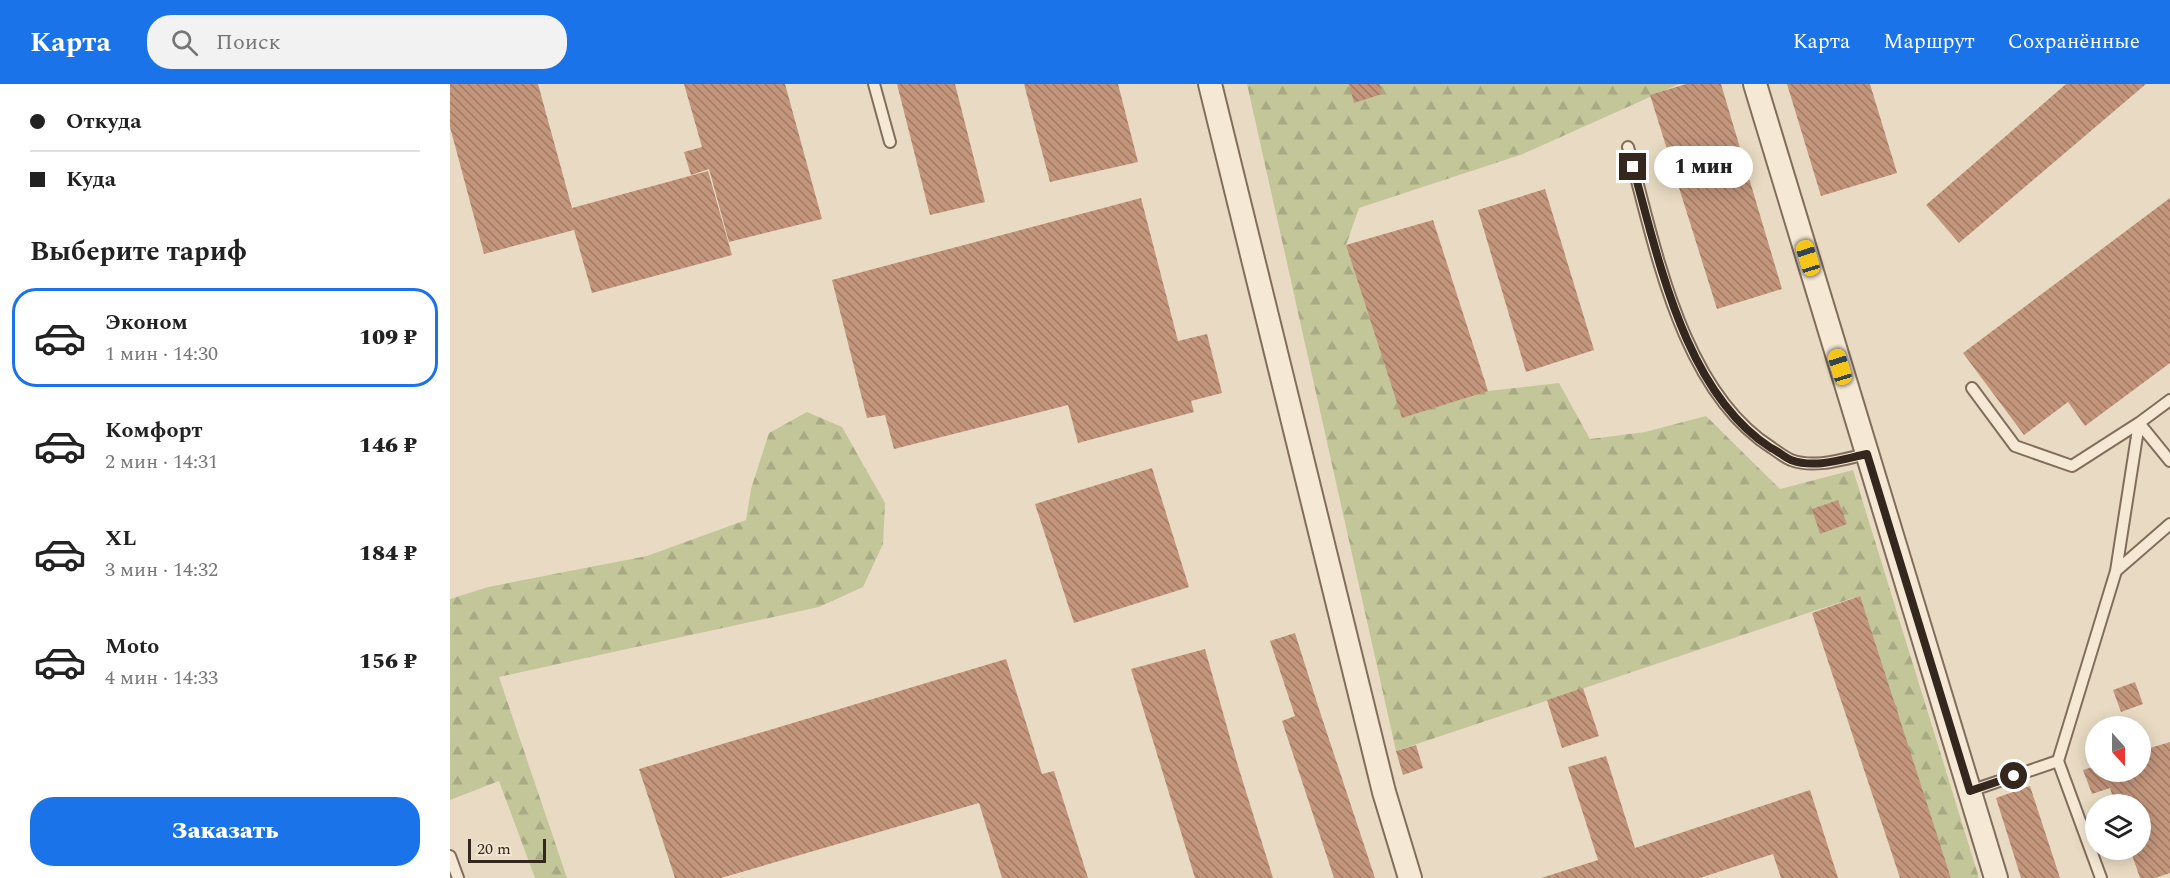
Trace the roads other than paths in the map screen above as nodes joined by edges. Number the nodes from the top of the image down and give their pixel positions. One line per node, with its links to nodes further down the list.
1 (874, 84): 4 (lane)
2 (1210, 84): 17 (street)
3 (1755, 84): 9 (street)
4 (890, 142)
5 (1628, 147): 9 (lane)
6 (1972, 388): 8 (lane)
7 (2170, 400): 8 (lane)
8 (2139, 423): 10 (lane); 12 (lane)
9 (1867, 454): 14 (street)
10 (2170, 461)
11 (2170, 524): 12 (lane)
12 (2116, 571): 13 (lane)
13 (2058, 761): 14 (lane); 19 (lane)
14 (1970, 791): 18 (street)
15 (450, 856): 16 (lane)
16 (458, 878)
17 (1410, 878)
18 (1996, 878)
19 (2101, 878)

